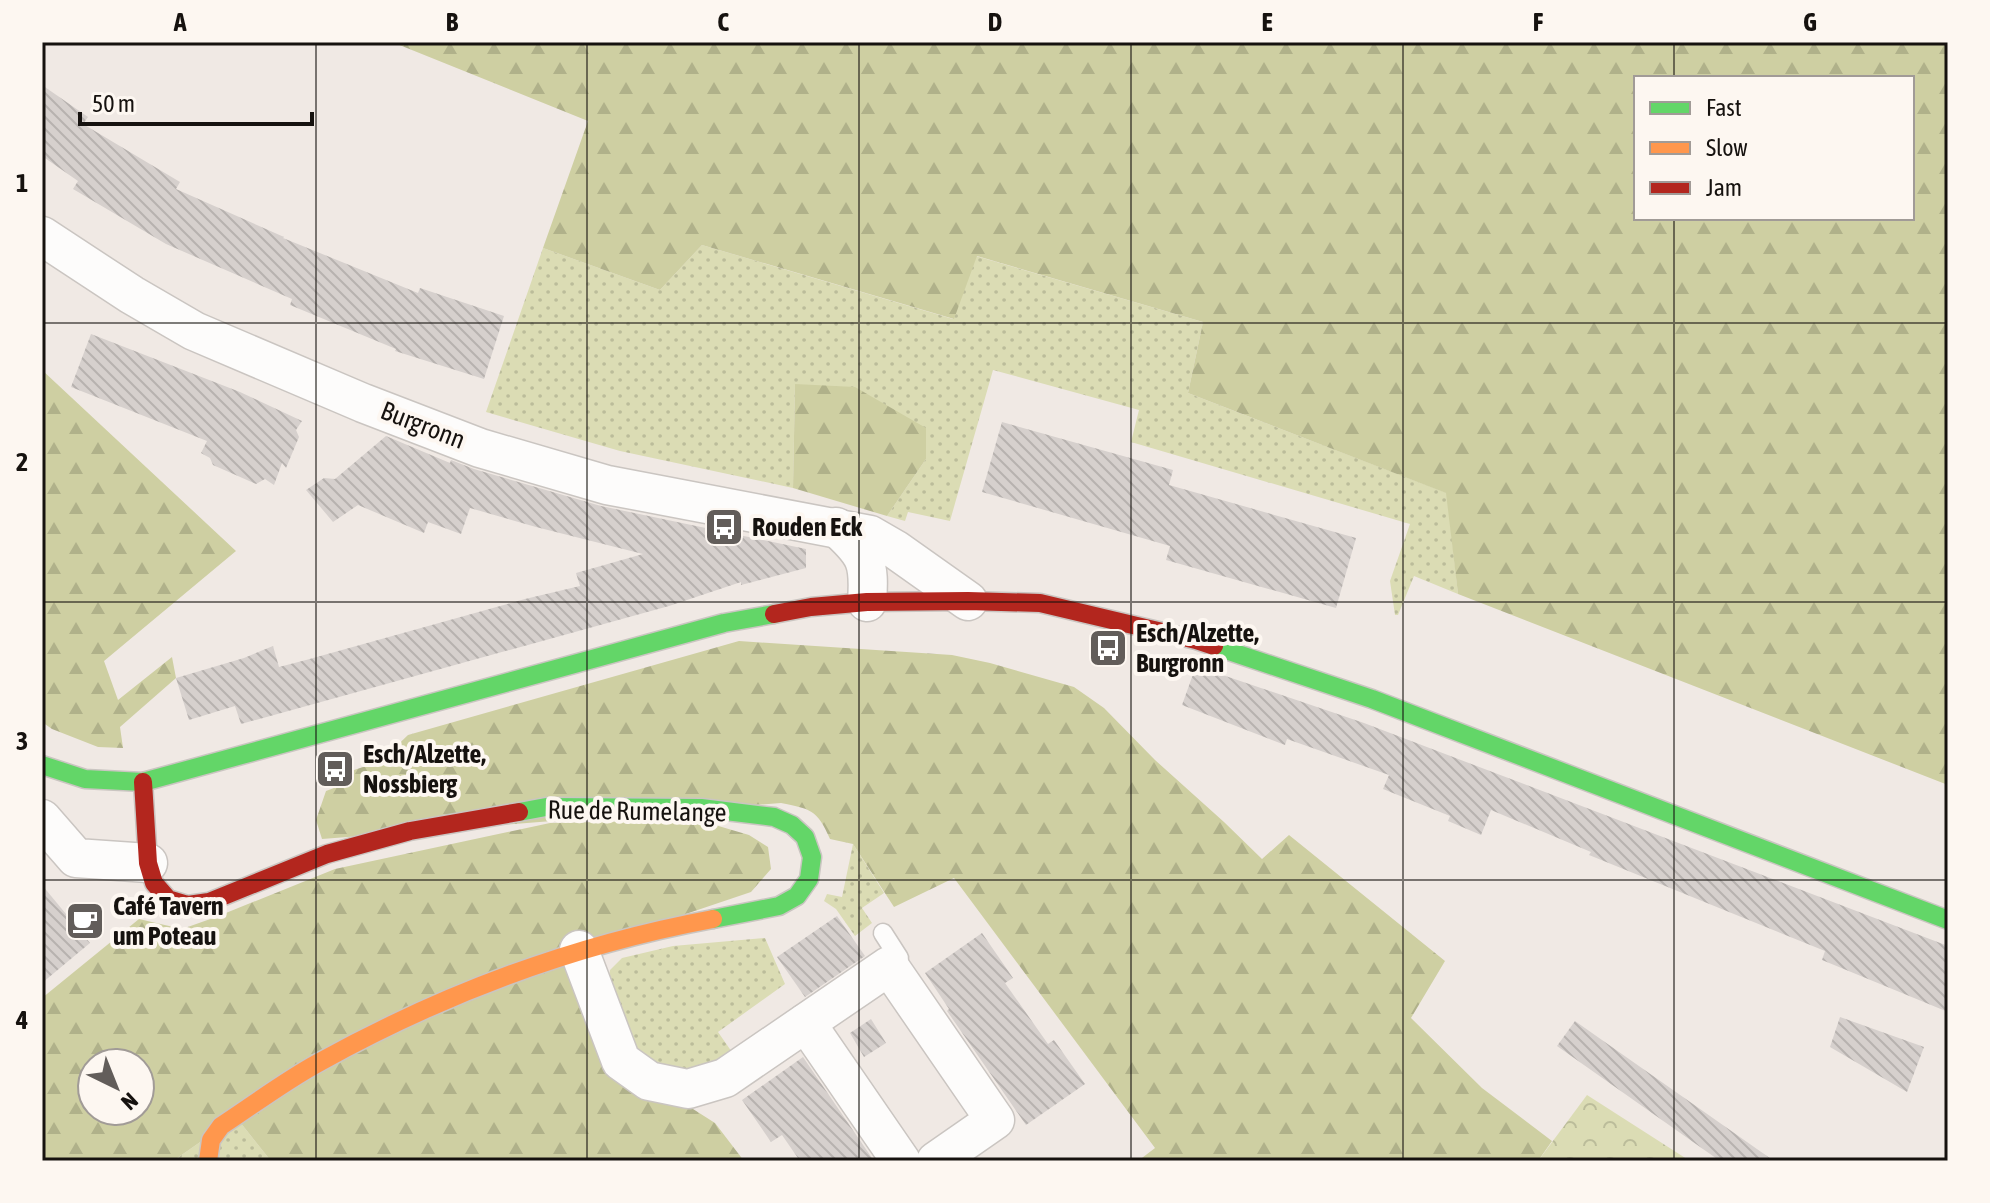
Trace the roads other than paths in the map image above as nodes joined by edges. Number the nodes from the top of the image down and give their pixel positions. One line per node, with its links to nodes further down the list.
1 (42, 236): 2 (street, Burgronn)
2 (836, 527): 3 (street, Burgronn); 5 (street)
3 (896, 550): 4 (street, Burgronn); 5 (street)
4 (968, 601): 5 (main road); 10 (main road)
5 (880, 602): 7 (main road)
6 (42, 765): 7 (main road)
7 (143, 782): 9 (main road, Rue de Rumelange)
8 (42, 819): 9 (street)
9 (148, 863): 11 (main road, Rue de Rumelange)
10 (1948, 920)
11 (579, 950): 12 (street); 13 (main road, Rue de Rumelange)
12 (806, 1023): 14 (street); 15 (street)
13 (204, 1160)
14 (901, 1161)
15 (936, 1161)

